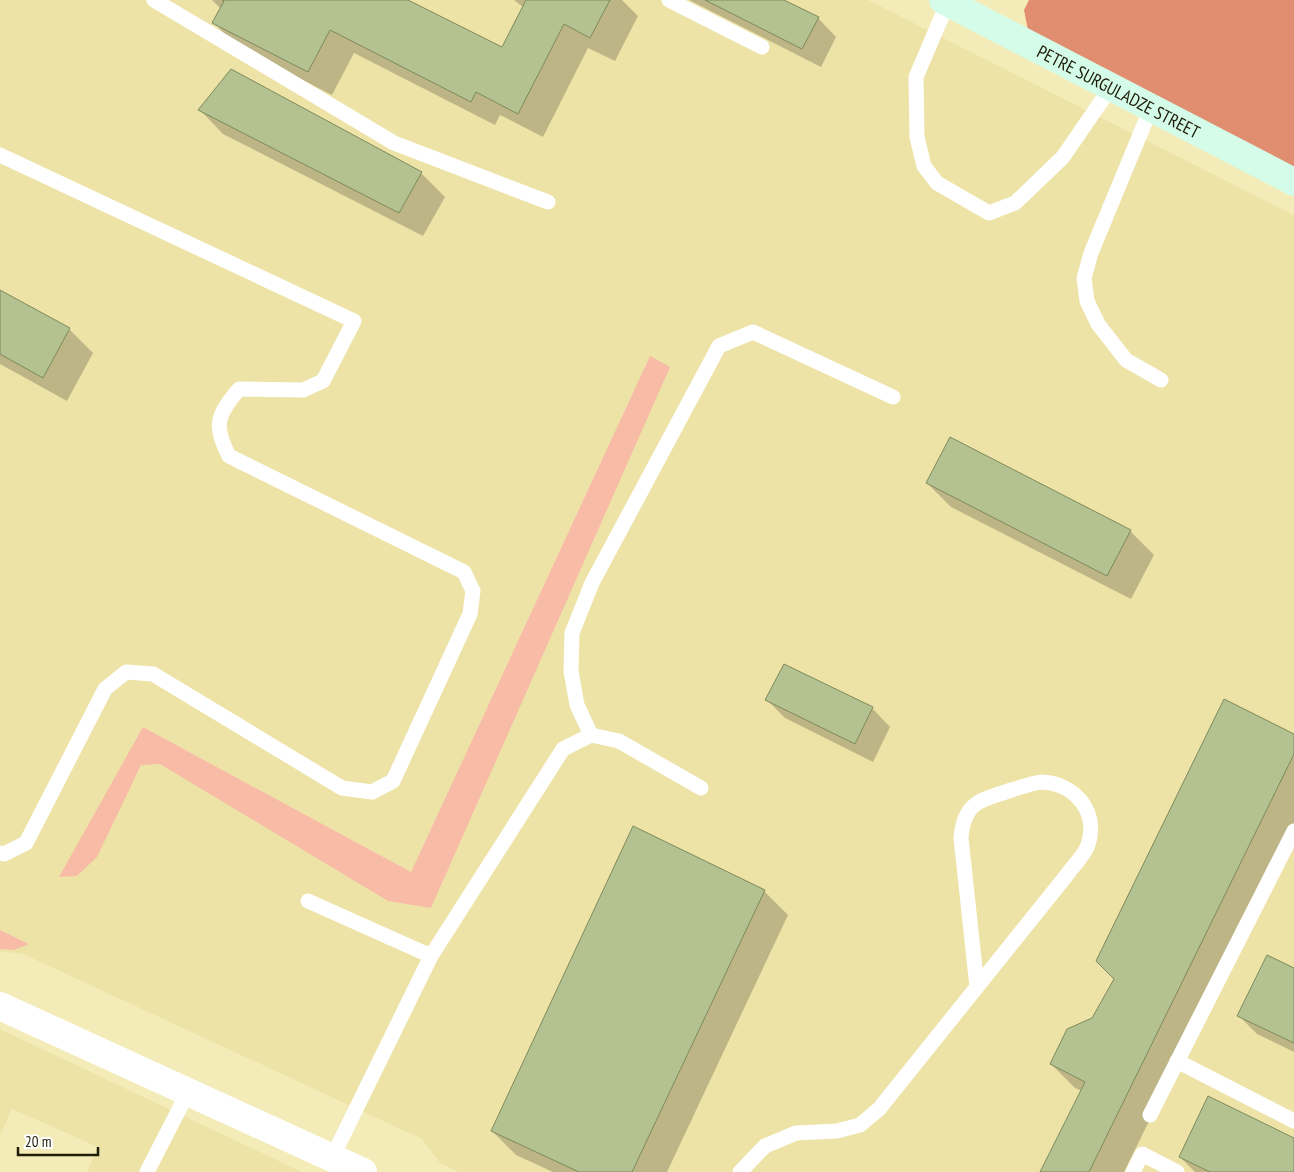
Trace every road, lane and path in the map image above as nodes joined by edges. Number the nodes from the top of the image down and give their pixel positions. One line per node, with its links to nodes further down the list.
1 (154, 0): 9 (lane)
2 (669, 0): 4 (lane)
3 (947, 1): 5 (street, PETRE SURGULADZE STREET); 5 (lane)
4 (762, 48)
5 (1111, 87): 6 (street, PETRE SURGULADZE STREET)
6 (1152, 108): 8 (street, PETRE SURGULADZE STREET); 10 (lane)
7 (0, 155): 15 (lane)
8 (1294, 182)
9 (548, 202)
10 (1162, 380)
11 (893, 397): 12 (lane)
12 (591, 735): 13 (lane); 17 (lane)
13 (701, 788)
14 (1294, 831): 20 (lane)
15 (0, 853)
16 (308, 901): 17 (lane)
17 (432, 956): 24 (lane)
18 (977, 987): 18 (lane); 27 (lane)
19 (0, 1006): 21 (street)
20 (1177, 1062): 22 (lane); 23 (lane)
21 (188, 1092): 24 (street); 25 (lane)
22 (1150, 1115)
23 (1294, 1122)
24 (332, 1158): 26 (street)
25 (147, 1172)
26 (363, 1172)
27 (740, 1172)
28 (1133, 1172): 29 (lane)
29 (1177, 1172)

